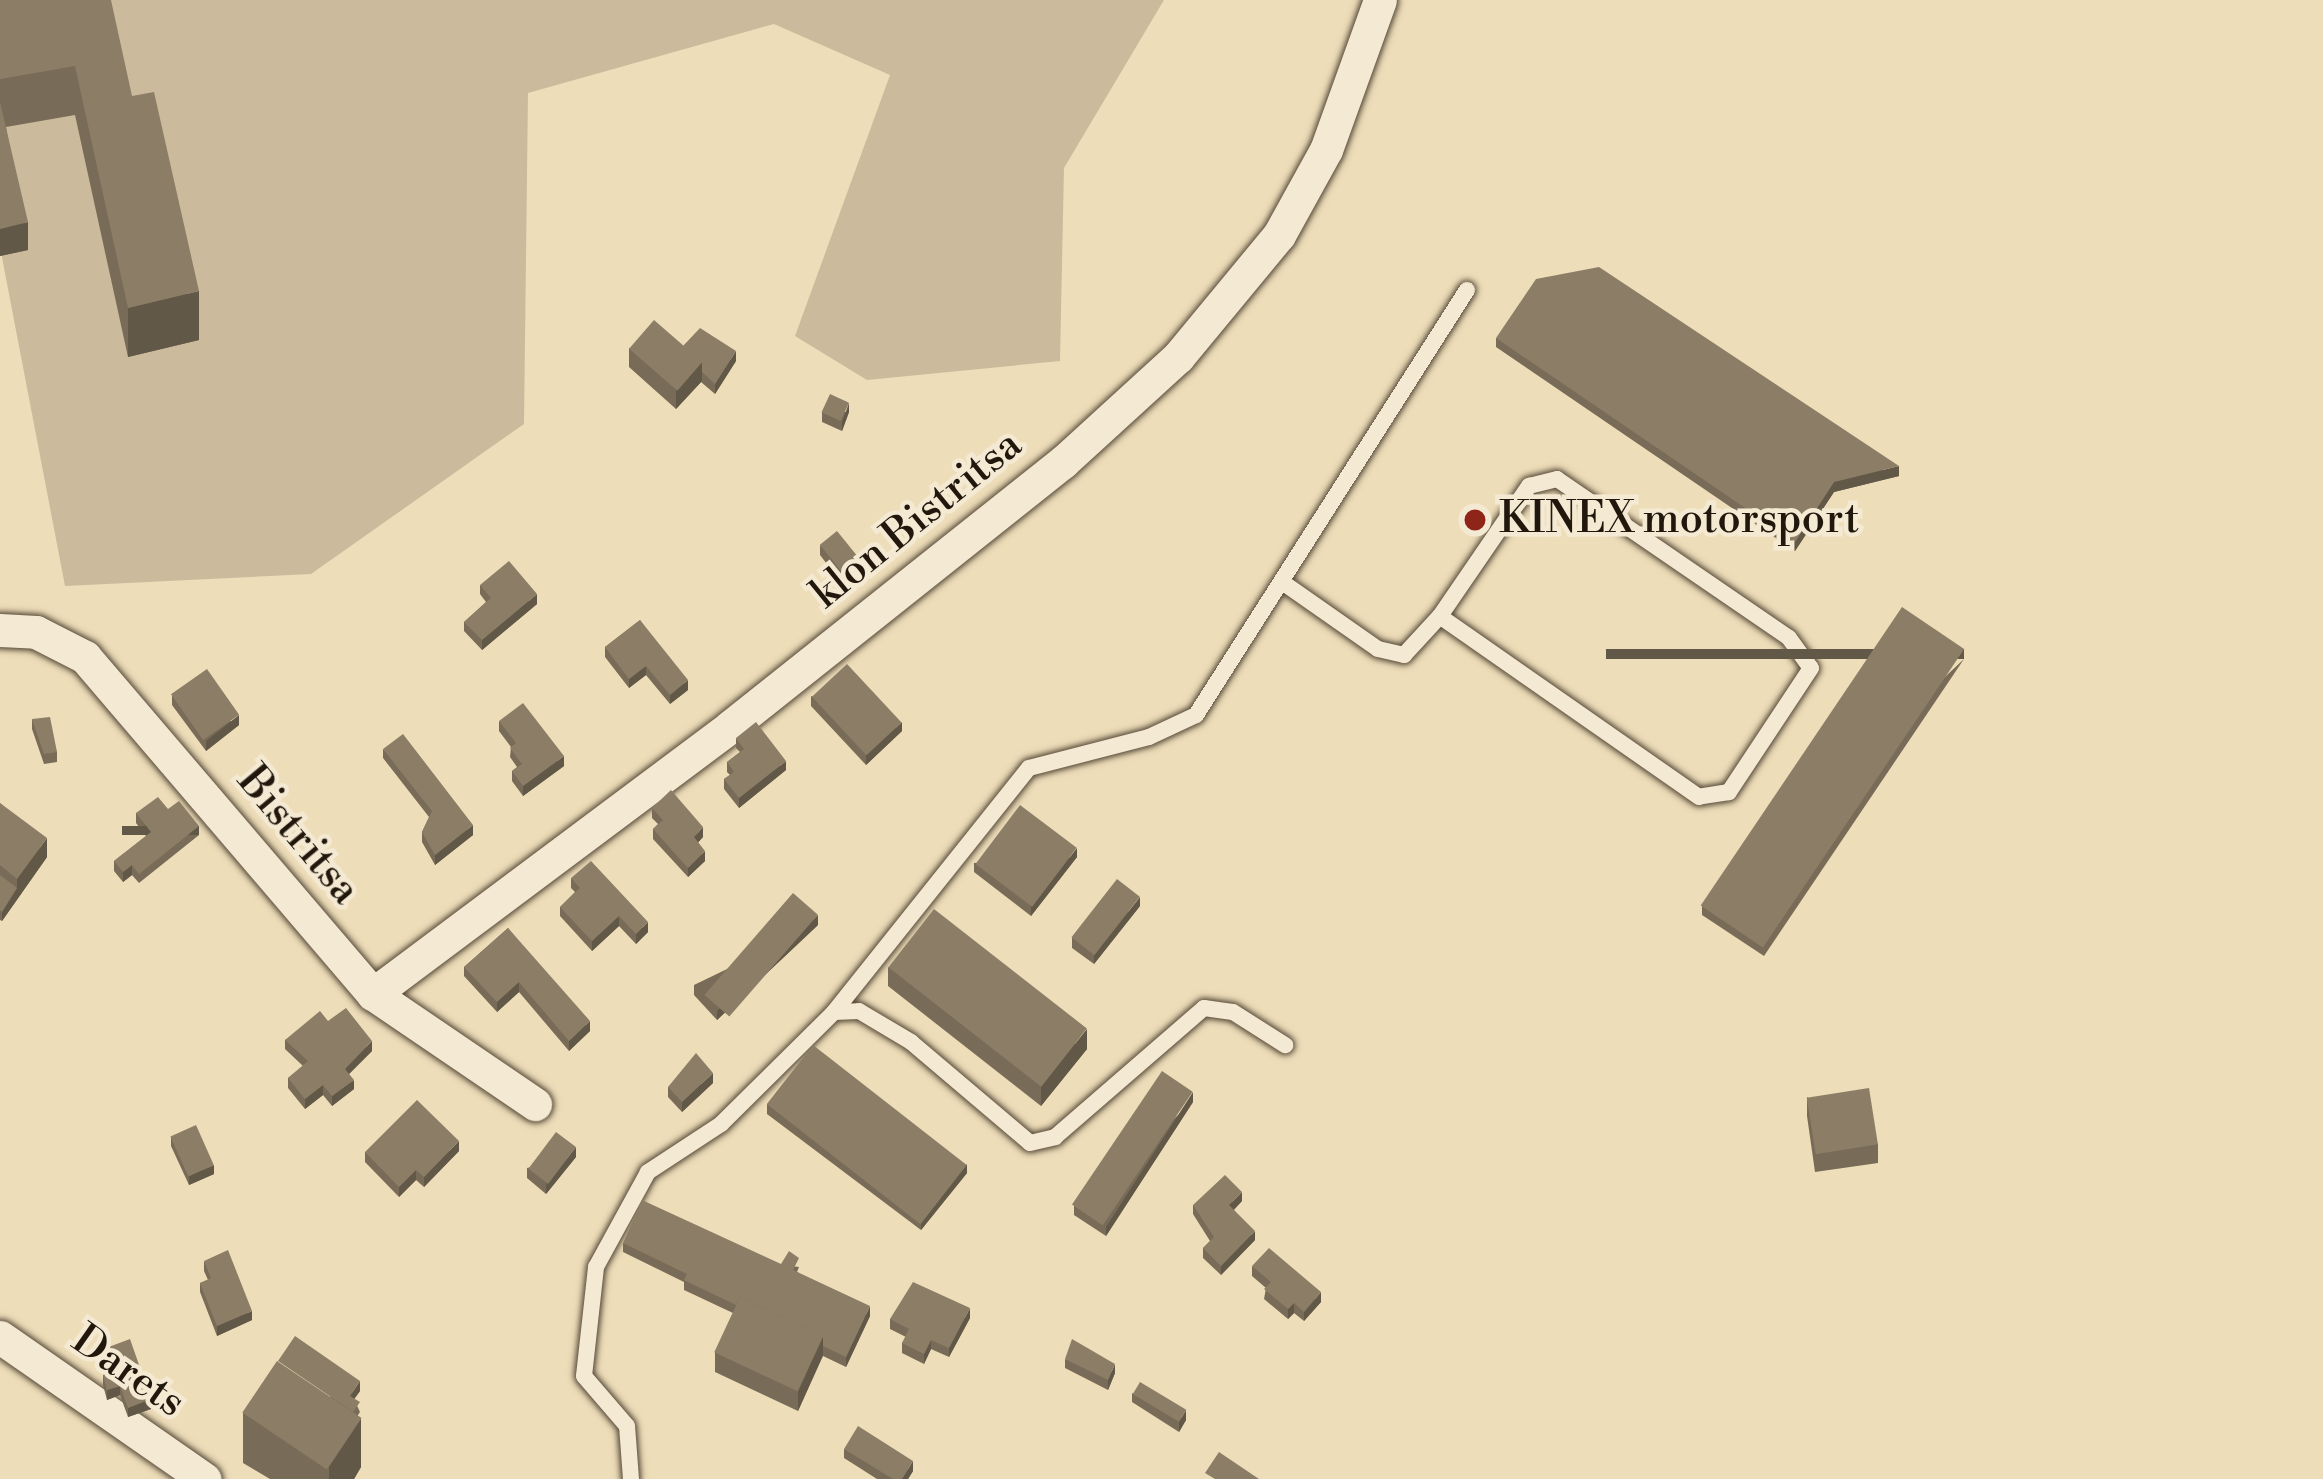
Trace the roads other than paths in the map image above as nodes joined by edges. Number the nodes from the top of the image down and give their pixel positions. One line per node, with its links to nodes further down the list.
1 (1380, 0): 6 (street, klon Bistritsa)
2 (1467, 290): 3 (lane)
3 (1285, 584): 4 (lane); 7 (lane)
4 (1440, 616): 4 (lane)
5 (0, 630): 6 (street, Bistritsa)
6 (373, 994): 9 (street, Bistritsa)
7 (833, 1012): 8 (lane); 12 (lane)
8 (1286, 1045)
9 (535, 1104)
10 (0, 1337): 11 (street, Darets)
11 (204, 1479)
12 (631, 1479)

